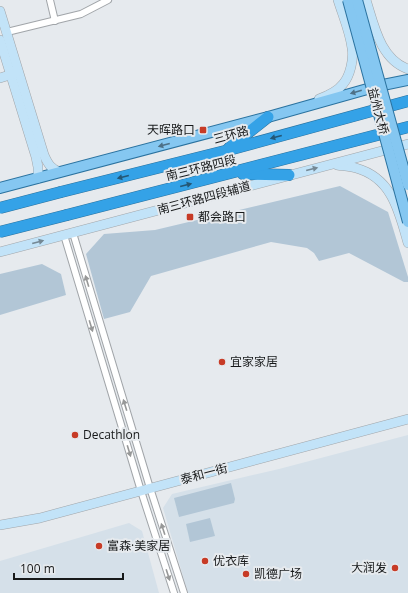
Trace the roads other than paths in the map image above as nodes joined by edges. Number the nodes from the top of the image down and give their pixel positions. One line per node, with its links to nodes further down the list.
1 (50, 0): 8 (street)
2 (108, 0): 8 (street)
3 (338, 0): 16 (street)
4 (348, 0): 29 (main road, 益州大桥, bridge)
5 (357, 0): 25 (main road, 益州大桥, bridge)
6 (366, 0): 11 (street)
7 (0, 11): 9 (street)
8 (55, 21): 9 (street)
9 (7, 32): 12 (street)
10 (0, 40): 12 (street)
11 (408, 69)
12 (15, 73): 13 (street); 21 (street); 24 (street)
13 (0, 78)
14 (408, 80): 16 (main road, one-way to 16)
15 (408, 101): 19 (highway, 三环路, one-way to 19)
16 (268, 117): 19 (highway); 21 (main road, one-way to 21)
17 (408, 127): 22 (highway, 南三环路四段)
18 (408, 144): 20 (street, 南三环路四段辅道)
19 (225, 150): 28 (highway, 三环路, one-way to 28, bridge)
20 (332, 164): 23 (street, 南三环路四段辅道, one-way to 20); 27 (street)
21 (60, 172): 24 (main road)
22 (230, 174): 23 (highway); 30 (highway, 南三环路四段, one-way to 22, bridge)
23 (289, 175): 31 (street, 南三环路四段辅道)
24 (38, 178): 26 (main road)
25 (408, 185): 27 (street)
26 (0, 188)
27 (395, 200): 32 (street)
28 (0, 208)
29 (408, 222)
30 (0, 232)
31 (68, 234): 33 (street, 南三环路四段辅道, one-way to 31); 35 (street, one-way to 35); 35 (street, one-way to 31)
32 (408, 243)
33 (0, 252)
34 (408, 419): 35 (street, 泰和一街)
35 (146, 489): 36 (street, 泰和一街); 37 (street, one-way to 37); 38 (street, one-way to 35)
36 (0, 525)
37 (174, 593)
38 (184, 593)

